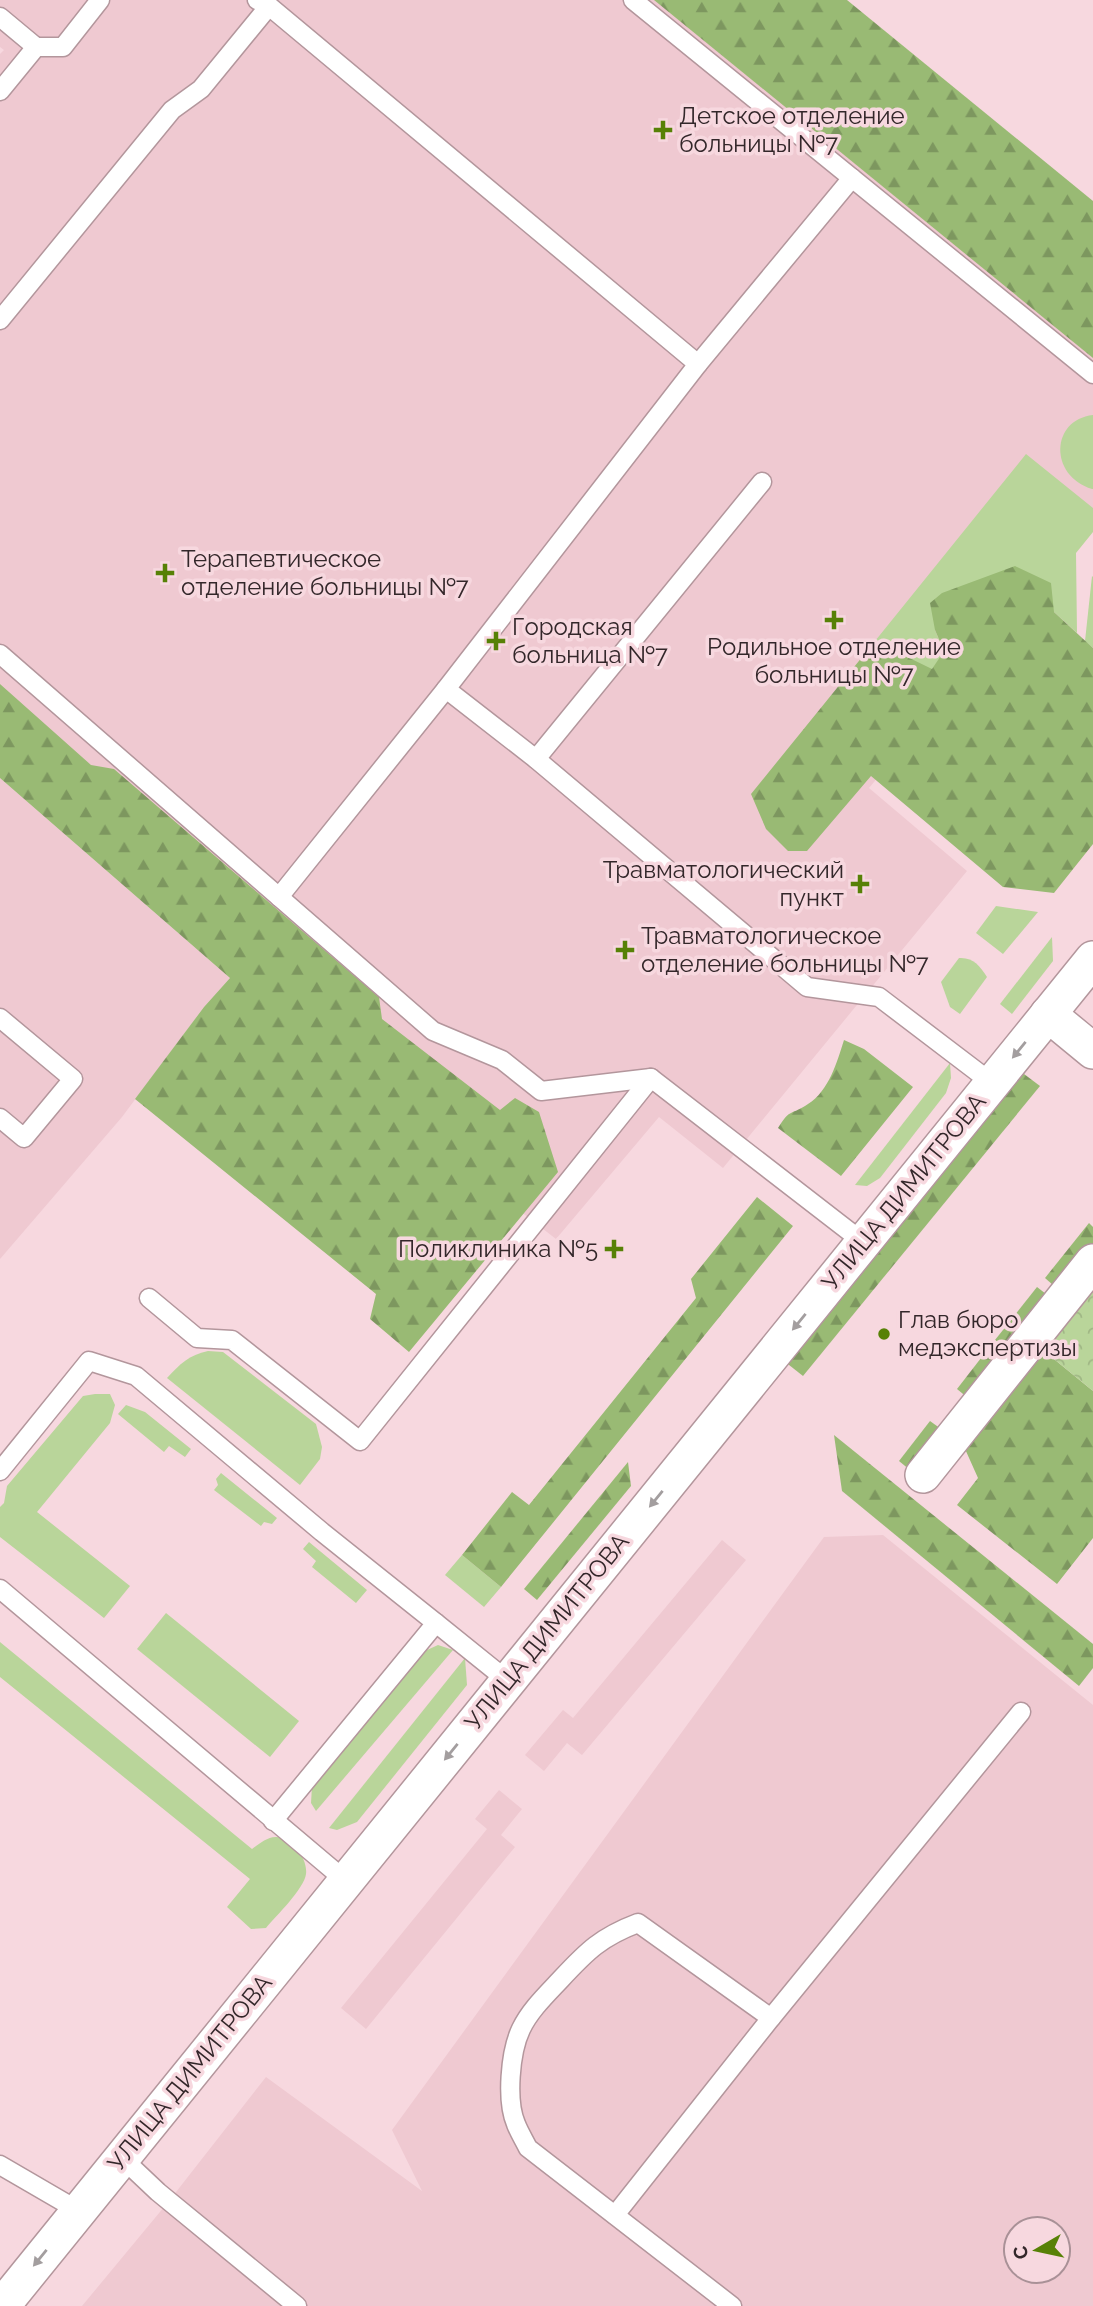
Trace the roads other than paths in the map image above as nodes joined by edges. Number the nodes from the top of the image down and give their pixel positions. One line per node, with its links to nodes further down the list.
1 (100, 0): 5 (lane)
2 (633, 0): 7 (lane)
3 (263, 3): 8 (lane); 9 (lane)
4 (0, 17): 5 (lane)
5 (36, 47): 6 (lane)
6 (0, 91)
7 (852, 178): 9 (lane); 10 (lane)
8 (0, 320)
9 (698, 364): 13 (lane)
10 (1093, 374)
11 (762, 482): 14 (lane)
12 (0, 654): 15 (lane)
13 (446, 689): 14 (lane); 15 (lane)
14 (536, 759): 21 (lane)
15 (279, 897): 20 (lane)
16 (1093, 959): 17 (street, УЛИЦА ДИМИТРОВА)
17 (1048, 1014): 19 (street); 21 (street, УЛИЦА ДИМИТРОВА, one-way to 21)
18 (0, 1018): 22 (lane)
19 (1093, 1051)
20 (651, 1079): 23 (lane); 25 (lane)
21 (992, 1083): 23 (street, УЛИЦА ДИМИТРОВА)
22 (0, 1118)
23 (863, 1242): 30 (street, УЛИЦА ДИМИТРОВА, one-way to 30)
24 (1093, 1262): 27 (street)
25 (149, 1298)
26 (0, 1471): 29 (lane)
27 (923, 1475)
28 (0, 1590): 32 (lane)
29 (436, 1623): 30 (lane); 32 (lane)
30 (508, 1681): 33 (street, УЛИЦА ДИМИТРОВА, one-way to 33)
31 (1021, 1712): 34 (lane)
32 (273, 1821): 33 (lane)
33 (346, 1881): 35 (street, УЛИЦА ДИМИТРОВА)
34 (771, 2018): 38 (lane); 38 (lane)
35 (122, 2158): 37 (street, УЛИЦА ДИМИТРОВА); 40 (lane)
36 (0, 2165): 37 (lane)
37 (79, 2211): 39 (street, УЛИЦА ДИМИТРОВА, one-way to 39)
38 (615, 2215): 41 (lane)
39 (2, 2306)
40 (297, 2306)
41 (732, 2306)

